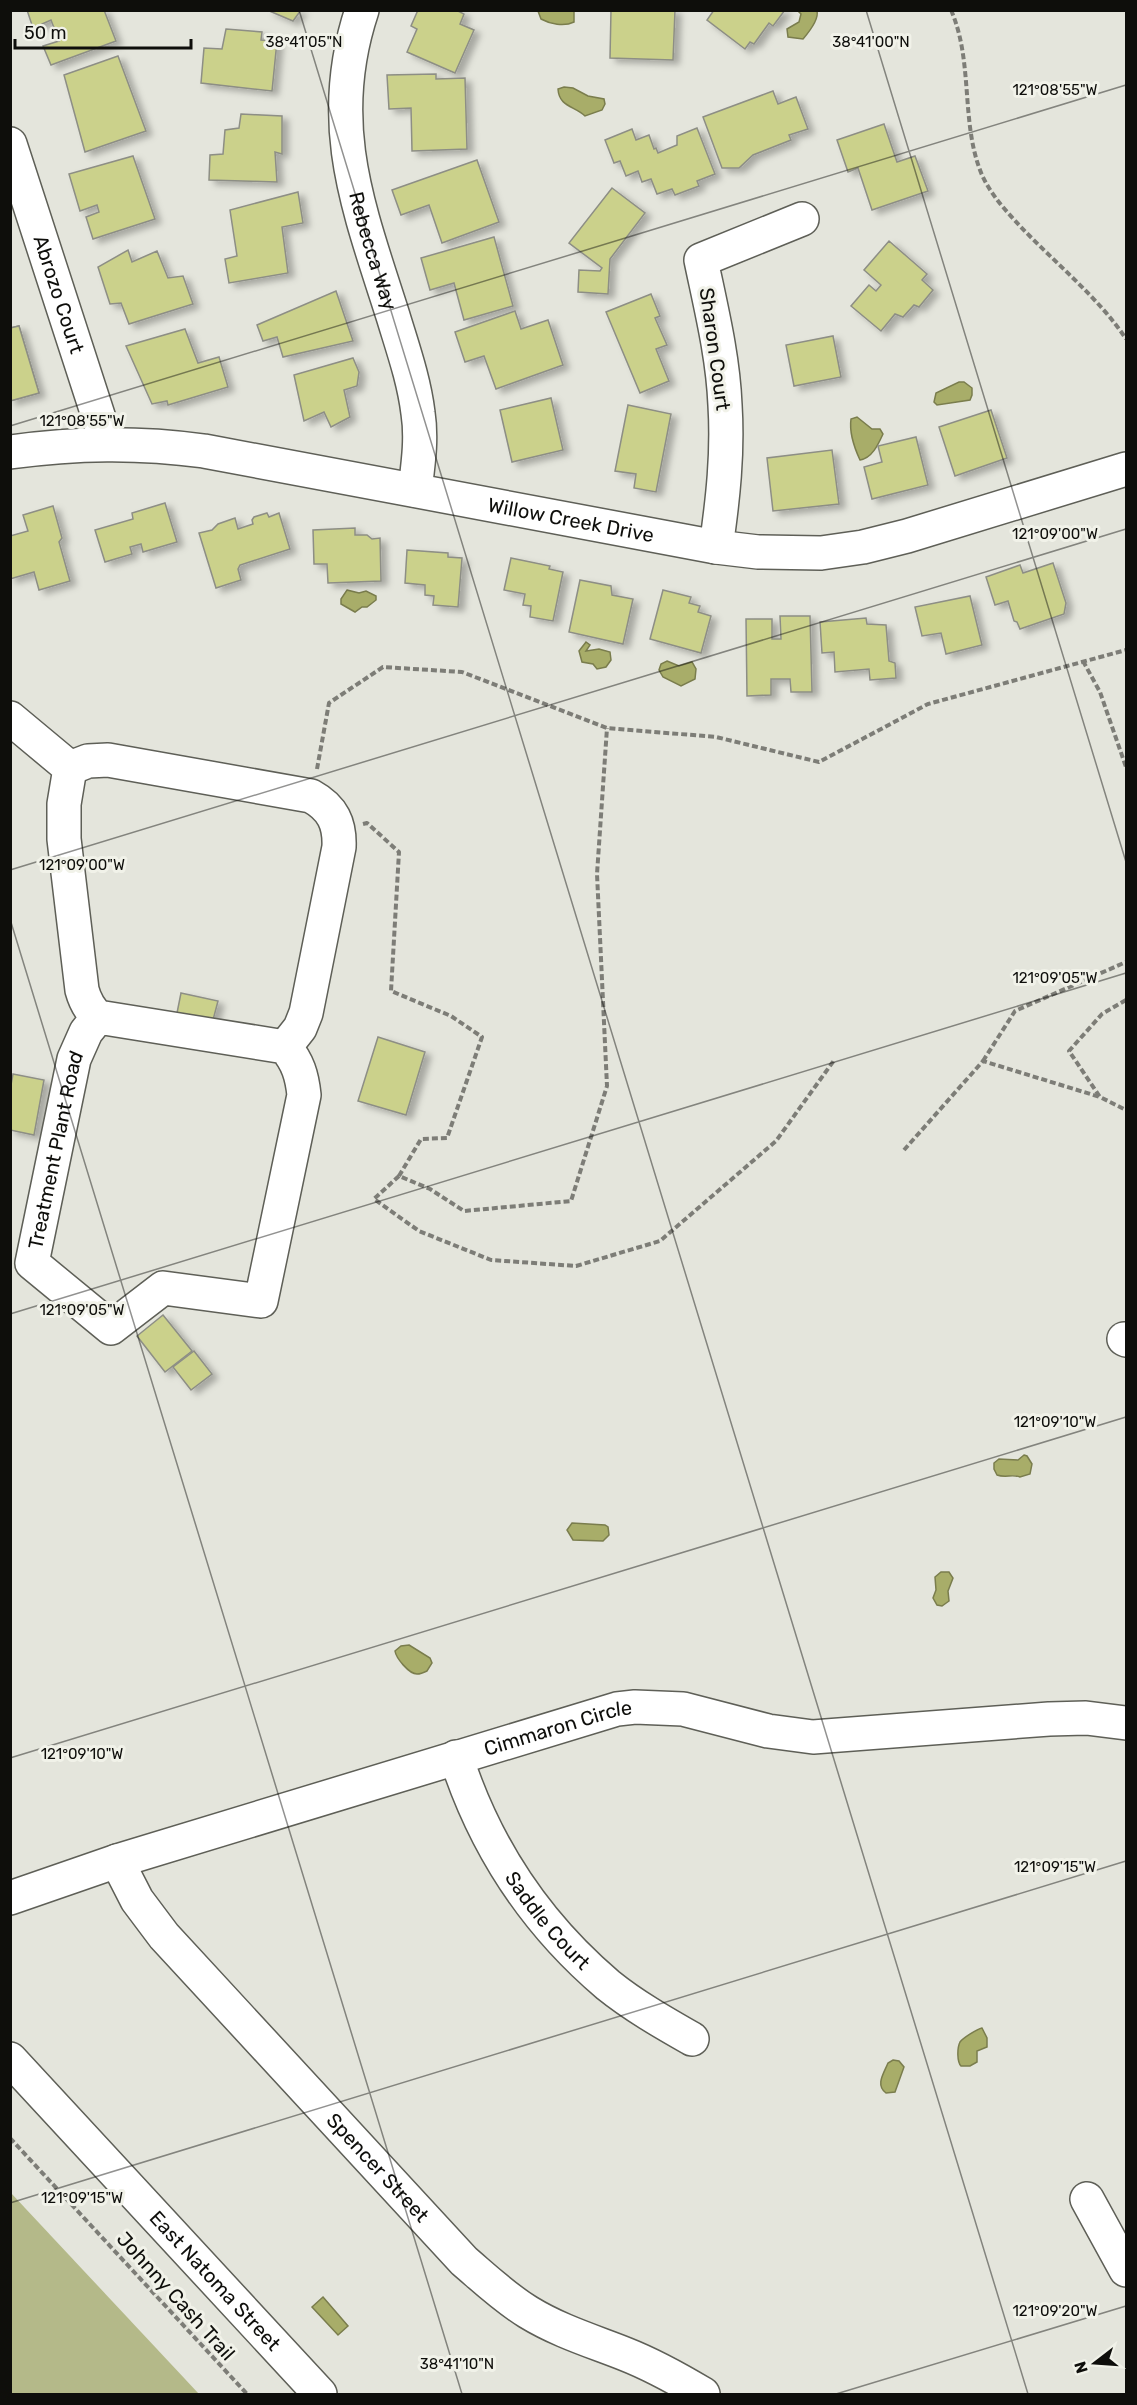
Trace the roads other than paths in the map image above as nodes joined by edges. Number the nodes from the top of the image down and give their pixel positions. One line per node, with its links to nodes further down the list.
1 (362, 10): 7 (street, Rebecca Way)
2 (10, 144): 4 (street, Abrozo Court)
3 (802, 219): 8 (street, Sharon Court)
4 (107, 443): 5 (street, Willow Creek Drive); 7 (street, Willow Creek Drive)
5 (10, 452)
6 (1126, 469): 8 (street, Willow Creek Drive)
7 (415, 490): 8 (street, Willow Creek Drive)
8 (716, 547)
9 (10, 718): 10 (street)
10 (70, 768): 11 (street); 12 (street)
11 (98, 1017): 12 (street); 12 (street, Treatment Plant Road)
12 (285, 1047)
13 (1126, 1723): 14 (street, Cimmaron Circle)
14 (456, 1756): 15 (street, Cimmaron Circle); 17 (street, Saddle Court)
15 (117, 1861): 16 (street, Cimmaron Circle); 22 (street, Spencer Street)
16 (10, 1898)
17 (692, 2039)
18 (10, 2059): 21 (street, East Natoma Street)
19 (1087, 2199): 20 (street)
20 (1126, 2270)
21 (321, 2394)
22 (703, 2394)

